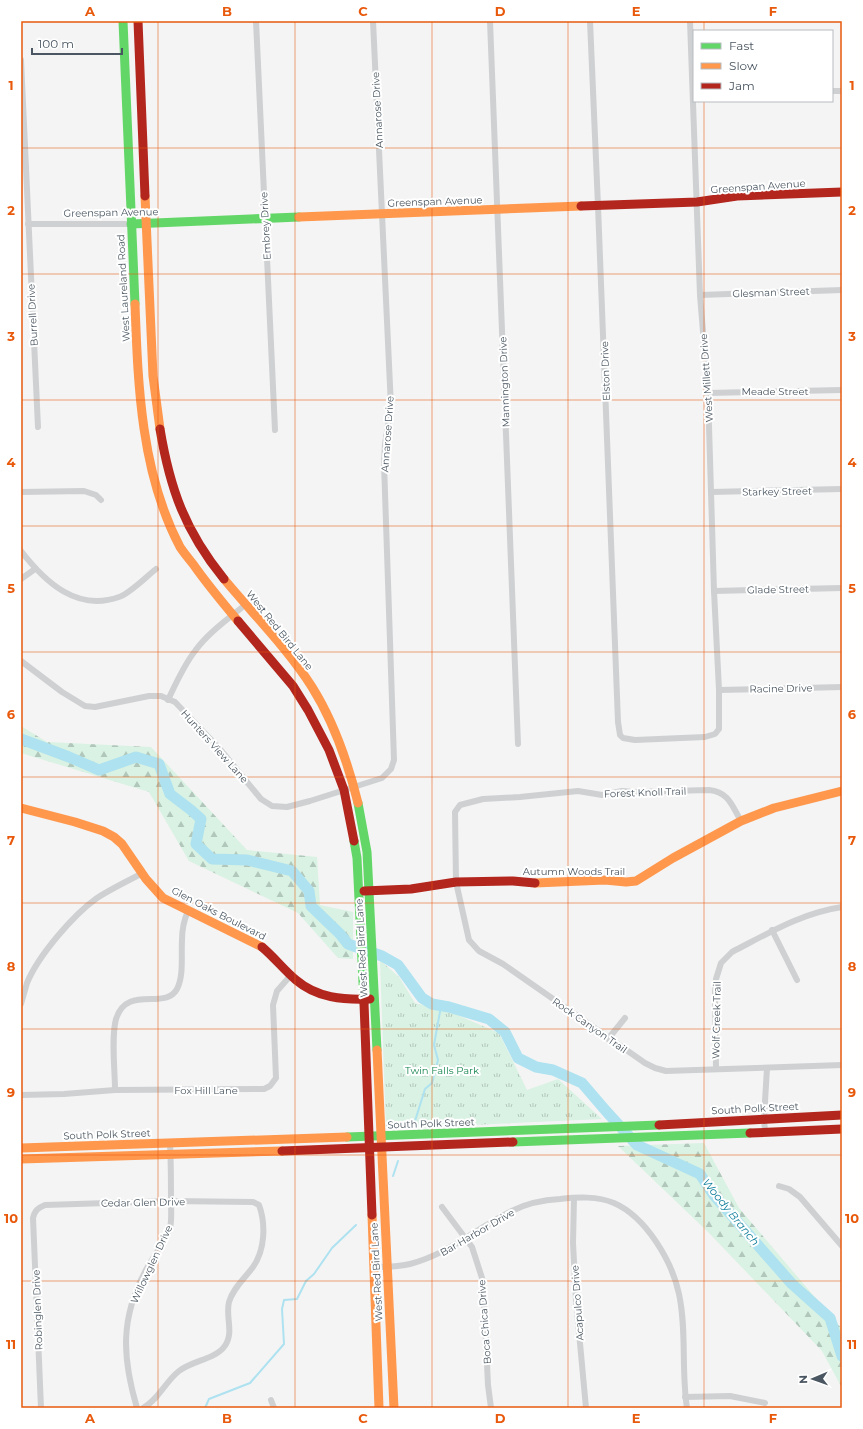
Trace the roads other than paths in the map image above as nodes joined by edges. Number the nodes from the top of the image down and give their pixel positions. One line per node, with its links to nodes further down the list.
1 (123, 21): 19 (main road, West Laureland Road)
2 (138, 21): 17 (main road)
3 (256, 21): 16 (street, Embrey Drive)
4 (373, 21): 15 (street, Annarose Drive)
5 (490, 21): 14 (street, Mannington Drive)
6 (590, 21): 13 (street, Elston Drive)
7 (690, 21): 9 (street, West Millett Drive)
8 (21, 60): 18 (street, Burrell Drive)
9 (693, 76)
10 (694, 102): 12 (street, West Millett Drive)
11 (842, 192): 12 (main road, Greenspan Avenue)
12 (697, 202): 13 (main road, Greenspan Avenue); 21 (street, West Millett Drive)
13 (598, 206): 14 (main road, Greenspan Avenue); 46 (street, Elston Drive)
14 (498, 210): 15 (main road, Greenspan Avenue); 47 (street, Mannington Drive)
15 (381, 214): 16 (main road, Greenspan Avenue); 48 (street, Annarose Drive)
16 (265, 218): 17 (main road, Greenspan Avenue); 27 (street, Embrey Drive)
17 (147, 223): 19 (main road, Greenspan Avenue); 22 (main road)
18 (28, 224): 19 (street, Greenspan Avenue); 26 (street, Burrell Drive)
19 (131, 224): 23 (main road, West Laureland Road)
20 (842, 290): 21 (street, Glesman Street)
21 (700, 295): 25 (street, West Millett Drive)
22 (154, 376): 23 (main road); 32 (main road)
23 (138, 377): 33 (main road, West Laureland Road)
24 (842, 390): 25 (street, Meade Street)
25 (708, 393): 30 (street, West Millett Drive)
26 (38, 427)
27 (275, 430)
28 (842, 489): 30 (street, Starkey Street)
29 (21, 492): 31 (street)
30 (711, 492): 39 (street, West Millett Drive)
31 (101, 500)
32 (195, 539): 33 (main road); 40 (main road, West Red Bird Lane)
33 (181, 548): 41 (main road, West Red Bird Lane)
34 (21, 551): 35 (street)
35 (35, 569): 36 (street); 37 (street)
36 (156, 569)
37 (21, 579)
38 (842, 588): 39 (street, Glade Street)
39 (714, 591): 44 (street, West Millett Drive)
40 (245, 605): 41 (street); 48 (main road, West Red Bird Lane)
41 (233, 614): 45 (street); 49 (main road, West Red Bird Lane)
42 (21, 661): 45 (street, Hunters View Lane)
43 (842, 687): 44 (street, Racine Drive)
44 (719, 690): 46 (street, West Millett Drive)
45 (168, 700): 49 (street, Hunters View Lane)
46 (715, 734)
47 (518, 744)
48 (355, 787): 49 (street, Annarose Drive); 56 (main road, West Red Bird Lane)
49 (344, 790): 57 (main road, West Red Bird Lane)
50 (842, 791): 52 (main road, Autumn Woods Trail)
51 (21, 808): 54 (main road, Glen Oaks Boulevard)
52 (740, 821): 53 (street, Forest Knoll Trail); 55 (main road, Autumn Woods Trail)
53 (455, 825): 55 (street, Rock Canyon Trail)
54 (143, 873): 59 (main road, Glen Oaks Boulevard); 65 (street)
55 (456, 882): 56 (main road, Autumn Woods Trail); 67 (street, Rock Canyon Trail)
56 (370, 891): 57 (main road, Autumn Woods Trail); 64 (main road, West Red Bird Lane)
57 (358, 892): 63 (main road, West Red Bird Lane)
58 (842, 907): 60 (street, Wolf Creek Trail)
59 (188, 911): 61 (main road, Glen Oaks Boulevard); 71 (street)
60 (772, 930): 62 (street); 70 (street, Wolf Creek Trail)
61 (291, 975): 63 (main road, Glen Oaks Boulevard); 71 (street, Fox Hill Lane)
62 (797, 980)
63 (364, 999): 64 (main road, Glen Oaks Boulevard); 77 (main road, West Red Bird Lane)
64 (375, 999): 78 (main road, West Red Bird Lane)
65 (21, 1004)
66 (625, 1018): 67 (street)
67 (608, 1039): 70 (street, Rock Canyon Trail)
68 (842, 1065): 69 (street, Rock Canyon Trail)
69 (768, 1068): 70 (street, Rock Canyon Trail); 74 (street)
70 (716, 1069)
71 (115, 1090): 72 (street, Fox Hill Lane)
72 (21, 1094)
73 (842, 1115): 74 (main road, South Polk Street)
74 (764, 1118): 76 (street); 78 (main road, South Polk Street)
75 (842, 1129): 76 (main road)
76 (765, 1132): 80 (main road)
77 (368, 1136): 78 (main road, South Polk Street); 79 (main road, South Polk Street); 82 (main road, West Red Bird Lane)
78 (381, 1136): 80 (main road, West Red Bird Lane)
79 (170, 1143): 81 (main road, South Polk Street); 83 (street, Willowglen Drive)
80 (381, 1147): 82 (main road); 93 (main road, West Red Bird Lane)
81 (21, 1148)
82 (369, 1148): 83 (main road); 92 (main road, West Red Bird Lane)
83 (170, 1155): 84 (main road); 87 (street, Willowglen Drive)
84 (21, 1160)
85 (779, 1186): 91 (street)
86 (574, 1198): 90 (street, Bar Harbor Drive); 94 (street, Bar Harbor Drive); 104 (street, Acapulco Drive)
87 (171, 1201): 89 (street, Cedar Glen Drive); 98 (street, Willowglen Drive); 99 (street, Cedar Glen Drive)
88 (442, 1207): 90 (street, Boca Chica Drive)
89 (34, 1212): 97 (street, Robinglen Drive)
90 (466, 1239): 93 (street, Bar Harbor Drive); 103 (street, Boca Chica Drive)
91 (842, 1246)
92 (374, 1267): 93 (street, Bar Harbor Drive); 101 (main road, West Red Bird Lane)
93 (388, 1267): 102 (main road, West Red Bird Lane)
94 (685, 1397): 96 (street); 105 (street, Bar Harbor Drive)
95 (271, 1400): 100 (street)
96 (765, 1403)
97 (41, 1408)
98 (137, 1408)
99 (143, 1408)
100 (274, 1408)
101 (379, 1408)
102 (394, 1408)
103 (491, 1408)
104 (586, 1408)
105 (687, 1408)

